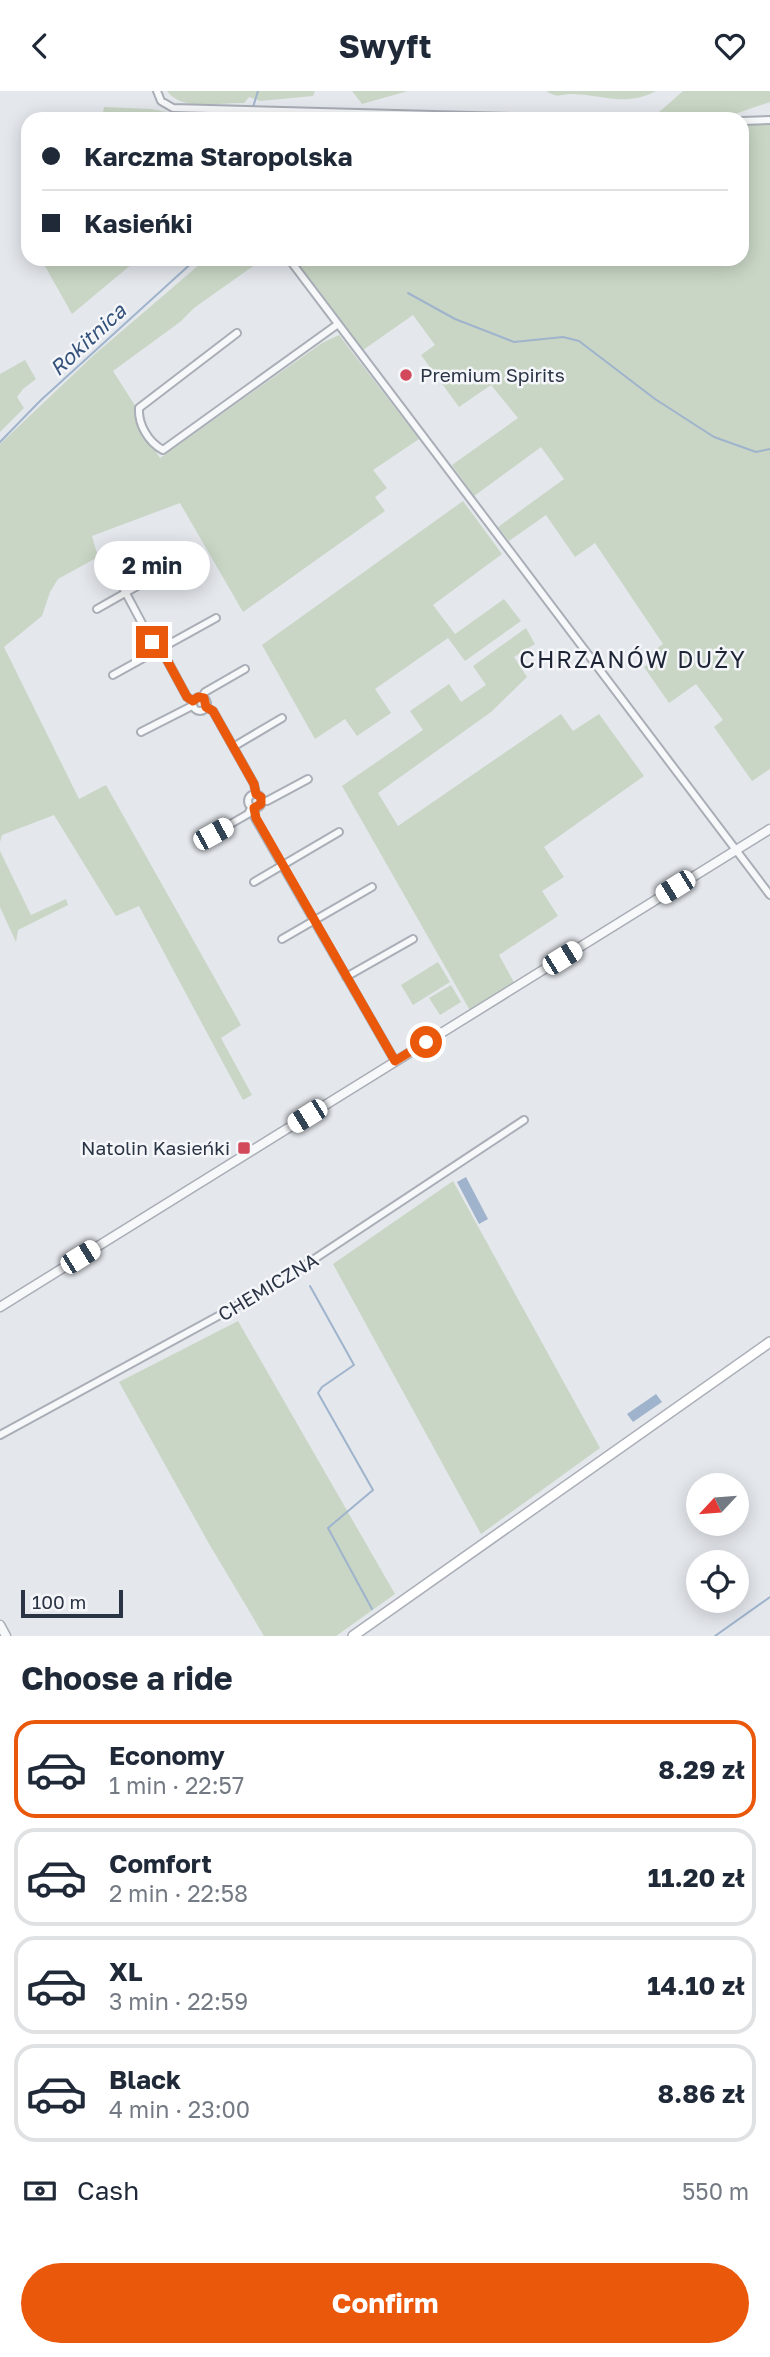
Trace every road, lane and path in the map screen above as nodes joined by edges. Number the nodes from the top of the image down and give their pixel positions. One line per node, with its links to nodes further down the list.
1 (157, 91): 2 (street)
2 (260, 110): 3 (street)
3 (333, 112)
4 (770, 120): 5 (street)
5 (749, 121)
6 (294, 266): 7 (street)
7 (338, 324): 8 (street); 30 (street)
8 (237, 333)
9 (105, 554): 11 (street)
10 (192, 555): 11 (street)
11 (126, 593): 12 (street); 14 (street)
12 (97, 608)
13 (216, 618): 14 (street)
14 (161, 649): 16 (street); 18 (street)
15 (245, 669): 17 (street)
16 (113, 675)
17 (202, 697): 18 (street); 19 (street)
18 (192, 703): 19 (street); 21 (street)
19 (206, 707): 22 (street)
20 (282, 718): 22 (street)
21 (141, 732)
22 (233, 747): 24 (street)
23 (308, 779): 25 (street)
24 (256, 794): 25 (street); 26 (street)
25 (262, 801): 26 (street)
26 (253, 808): 29 (street); 31 (street)
27 (770, 829): 30 (street)
28 (339, 832): 31 (street)
29 (213, 834)
30 (735, 850): 34 (street); 39 (street)
31 (282, 865): 32 (street); 35 (street)
32 (254, 881)
33 (372, 887): 35 (street)
34 (770, 895)
35 (315, 920): 36 (street); 38 (street)
36 (282, 939)
37 (413, 939): 38 (street)
38 (346, 977): 39 (street)
39 (395, 1061): 41 (street)
40 (524, 1121): 43 (street, CHEMICZNA)
41 (0, 1307)
42 (770, 1342): 46 (main road)
43 (0, 1435)
44 (0, 1625): 45 (street)
45 (6, 1636)
46 (353, 1636)

